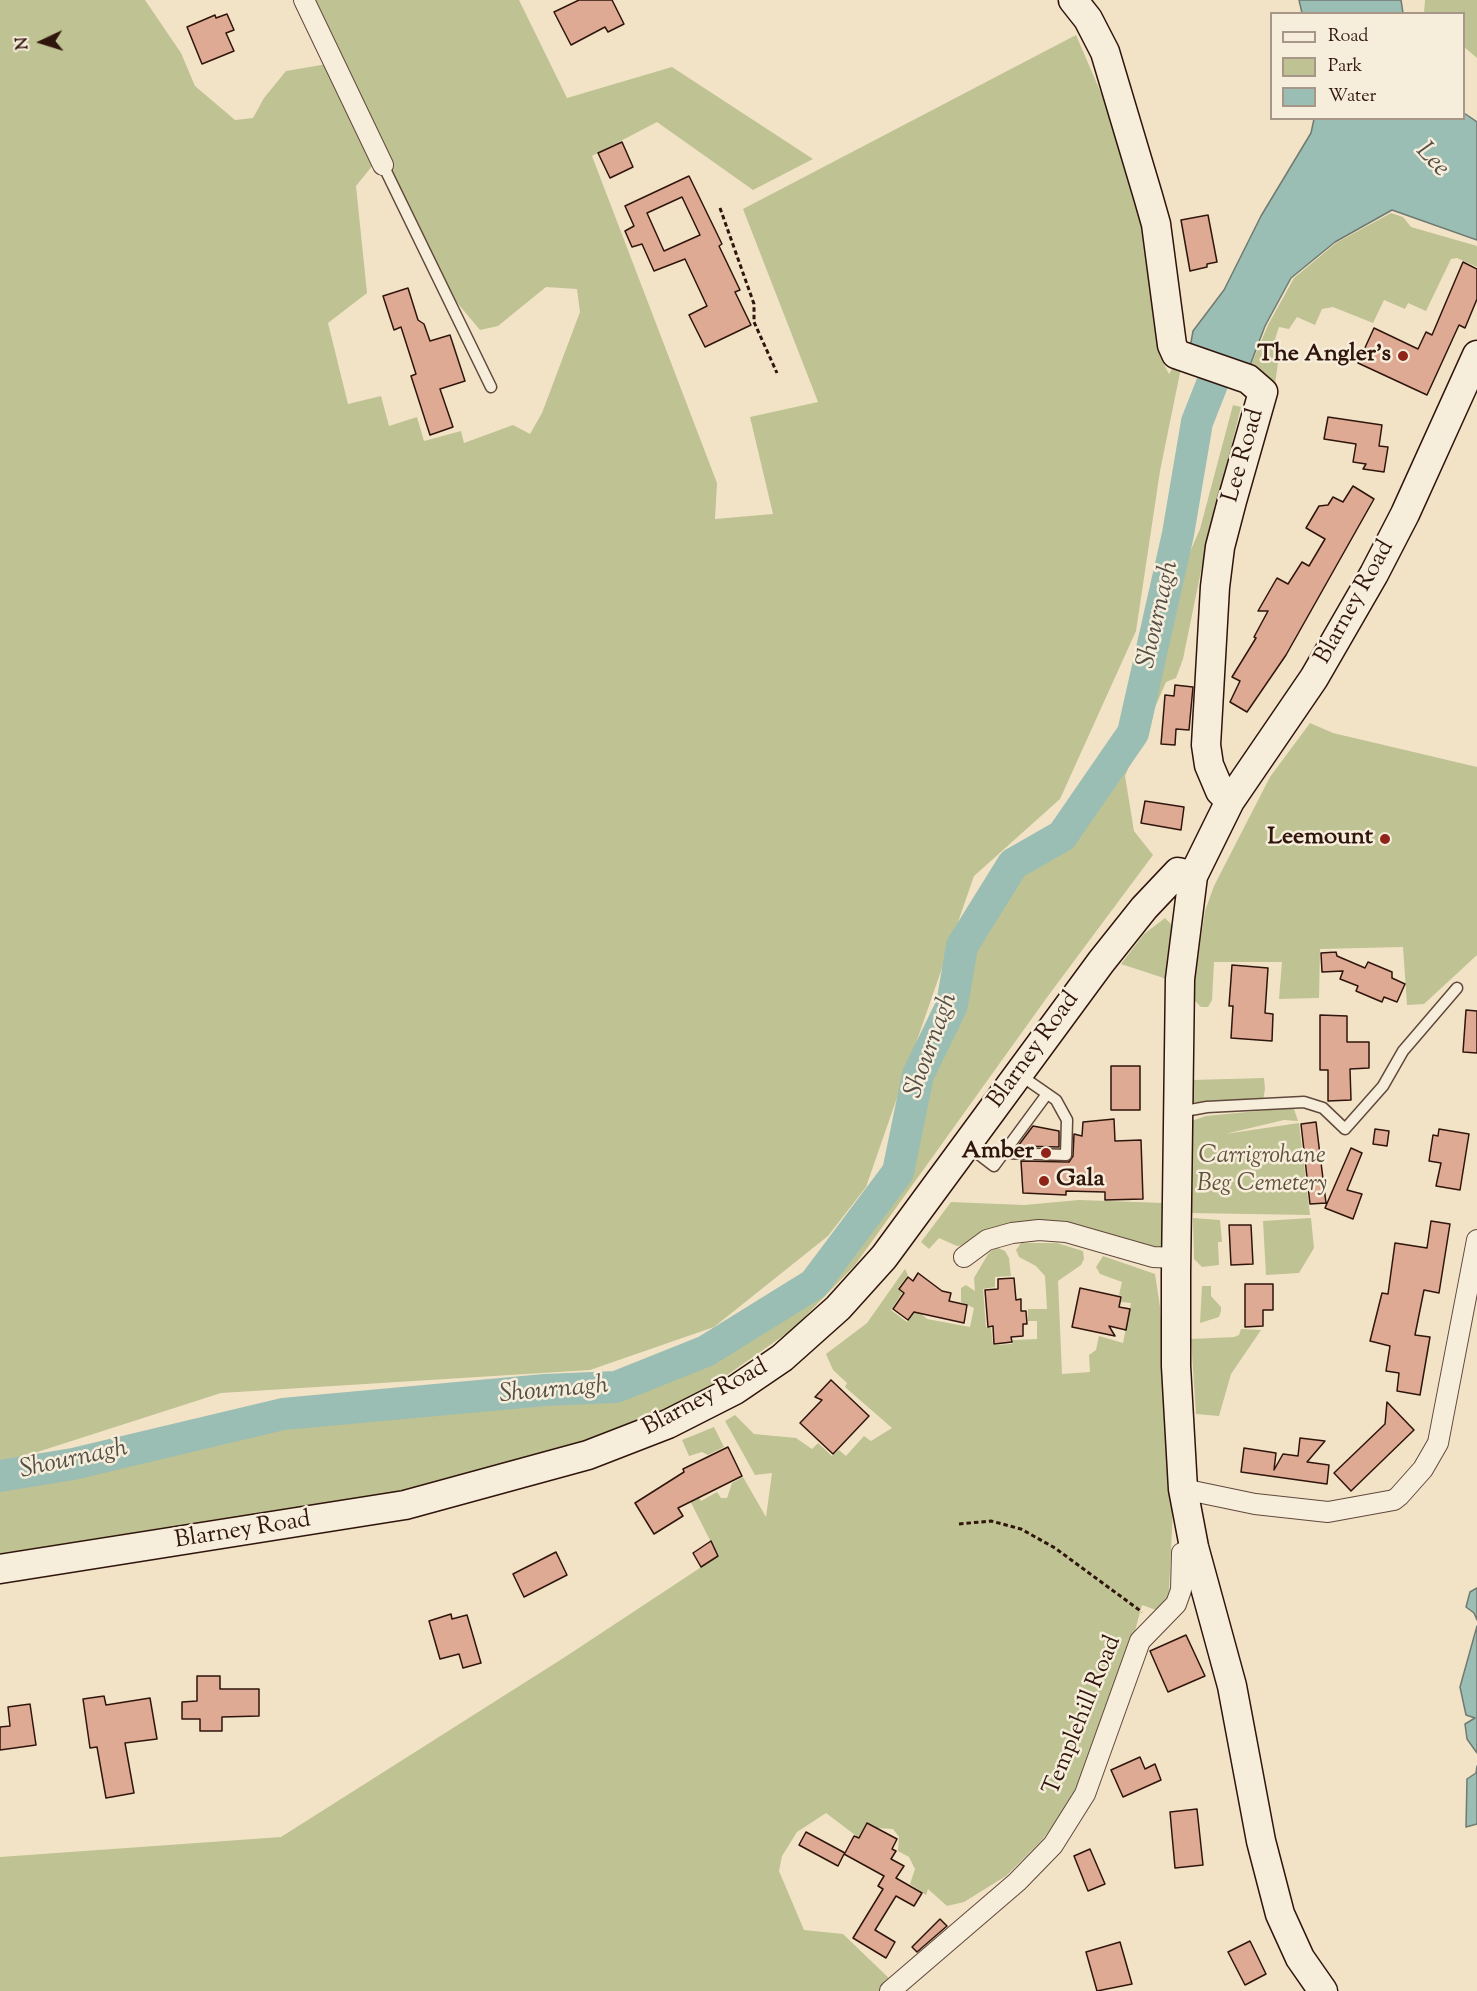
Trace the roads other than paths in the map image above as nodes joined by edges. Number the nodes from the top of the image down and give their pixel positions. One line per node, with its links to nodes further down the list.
1 (304, 0): 3 (street)
2 (1073, 0): 6 (main road, Lee Road)
3 (383, 165): 5 (lane)
4 (1475, 365): 6 (main road, Blarney Road)
5 (491, 387)
6 (1230, 801): 7 (main road, Blarney Road)
7 (1193, 876): 9 (main road, Blarney Road); 11 (main road, Blarney Road)
8 (1457, 988): 11 (lane)
9 (1018, 1074): 10 (lane); 12 (main road, Blarney Road)
10 (1047, 1094): 13 (lane); 13 (lane)
11 (1177, 1113): 16 (main road, Blarney Road)
12 (966, 1144): 13 (lane); 19 (main road, Blarney Road)
13 (1004, 1153)
14 (1477, 1239): 17 (street)
15 (964, 1257): 16 (street)
16 (1176, 1258): 17 (main road, Blarney Road)
17 (1183, 1489): 18 (main road, Blarney Road)
18 (1194, 1547): 20 (street, Templehill Road); 21 (main road, Blarney Road)
19 (0, 1569)
20 (890, 1991)
21 (1323, 1991)

